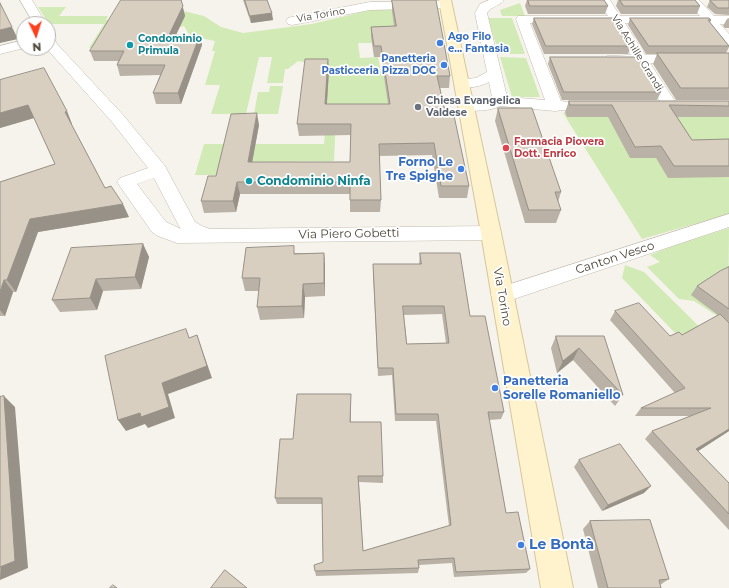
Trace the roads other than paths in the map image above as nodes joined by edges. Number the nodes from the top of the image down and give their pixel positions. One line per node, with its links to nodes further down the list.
1 (26, 0): 6 (street)
2 (498, 0): 20 (street)
3 (604, 0): 7 (street, Via Achille Grandi)
4 (693, 0): 8 (street)
5 (445, 3): 10 (street, Via Torino); 21 (street, Via Torino)
6 (35, 16)
7 (616, 20): 8 (street); 15 (street); 18 (street, Via Achille Grandi)
8 (710, 20): 9 (street); 11 (street)
9 (729, 20)
10 (292, 21)
11 (729, 42)
12 (16, 46): 13 (street)
13 (0, 50)
14 (56, 50): 27 (street, Via Piero Gobetti)
15 (537, 59): 16 (street); 24 (street)
16 (552, 59)
17 (596, 59): 18 (street)
18 (641, 59): 19 (street); 26 (street, Via Achille Grandi)
19 (729, 59)
20 (494, 74): 21 (street); 22 (street)
21 (462, 83): 23 (street, Via Torino)
22 (498, 101): 23 (street); 24 (street)
23 (466, 106): 29 (street, Via Torino)
24 (555, 106): 25 (street)
25 (578, 106)
26 (654, 106)
27 (159, 170): 30 (street, Via Piero Gobetti); 30 (street, Via Piero Gobetti)
28 (729, 220): 31 (street, Canton Vesco)
29 (491, 233): 30 (street, Via Piero Gobetti); 31 (street, Via Torino)
30 (207, 235)
31 (502, 295): 32 (street, Via Torino)
32 (557, 588)

